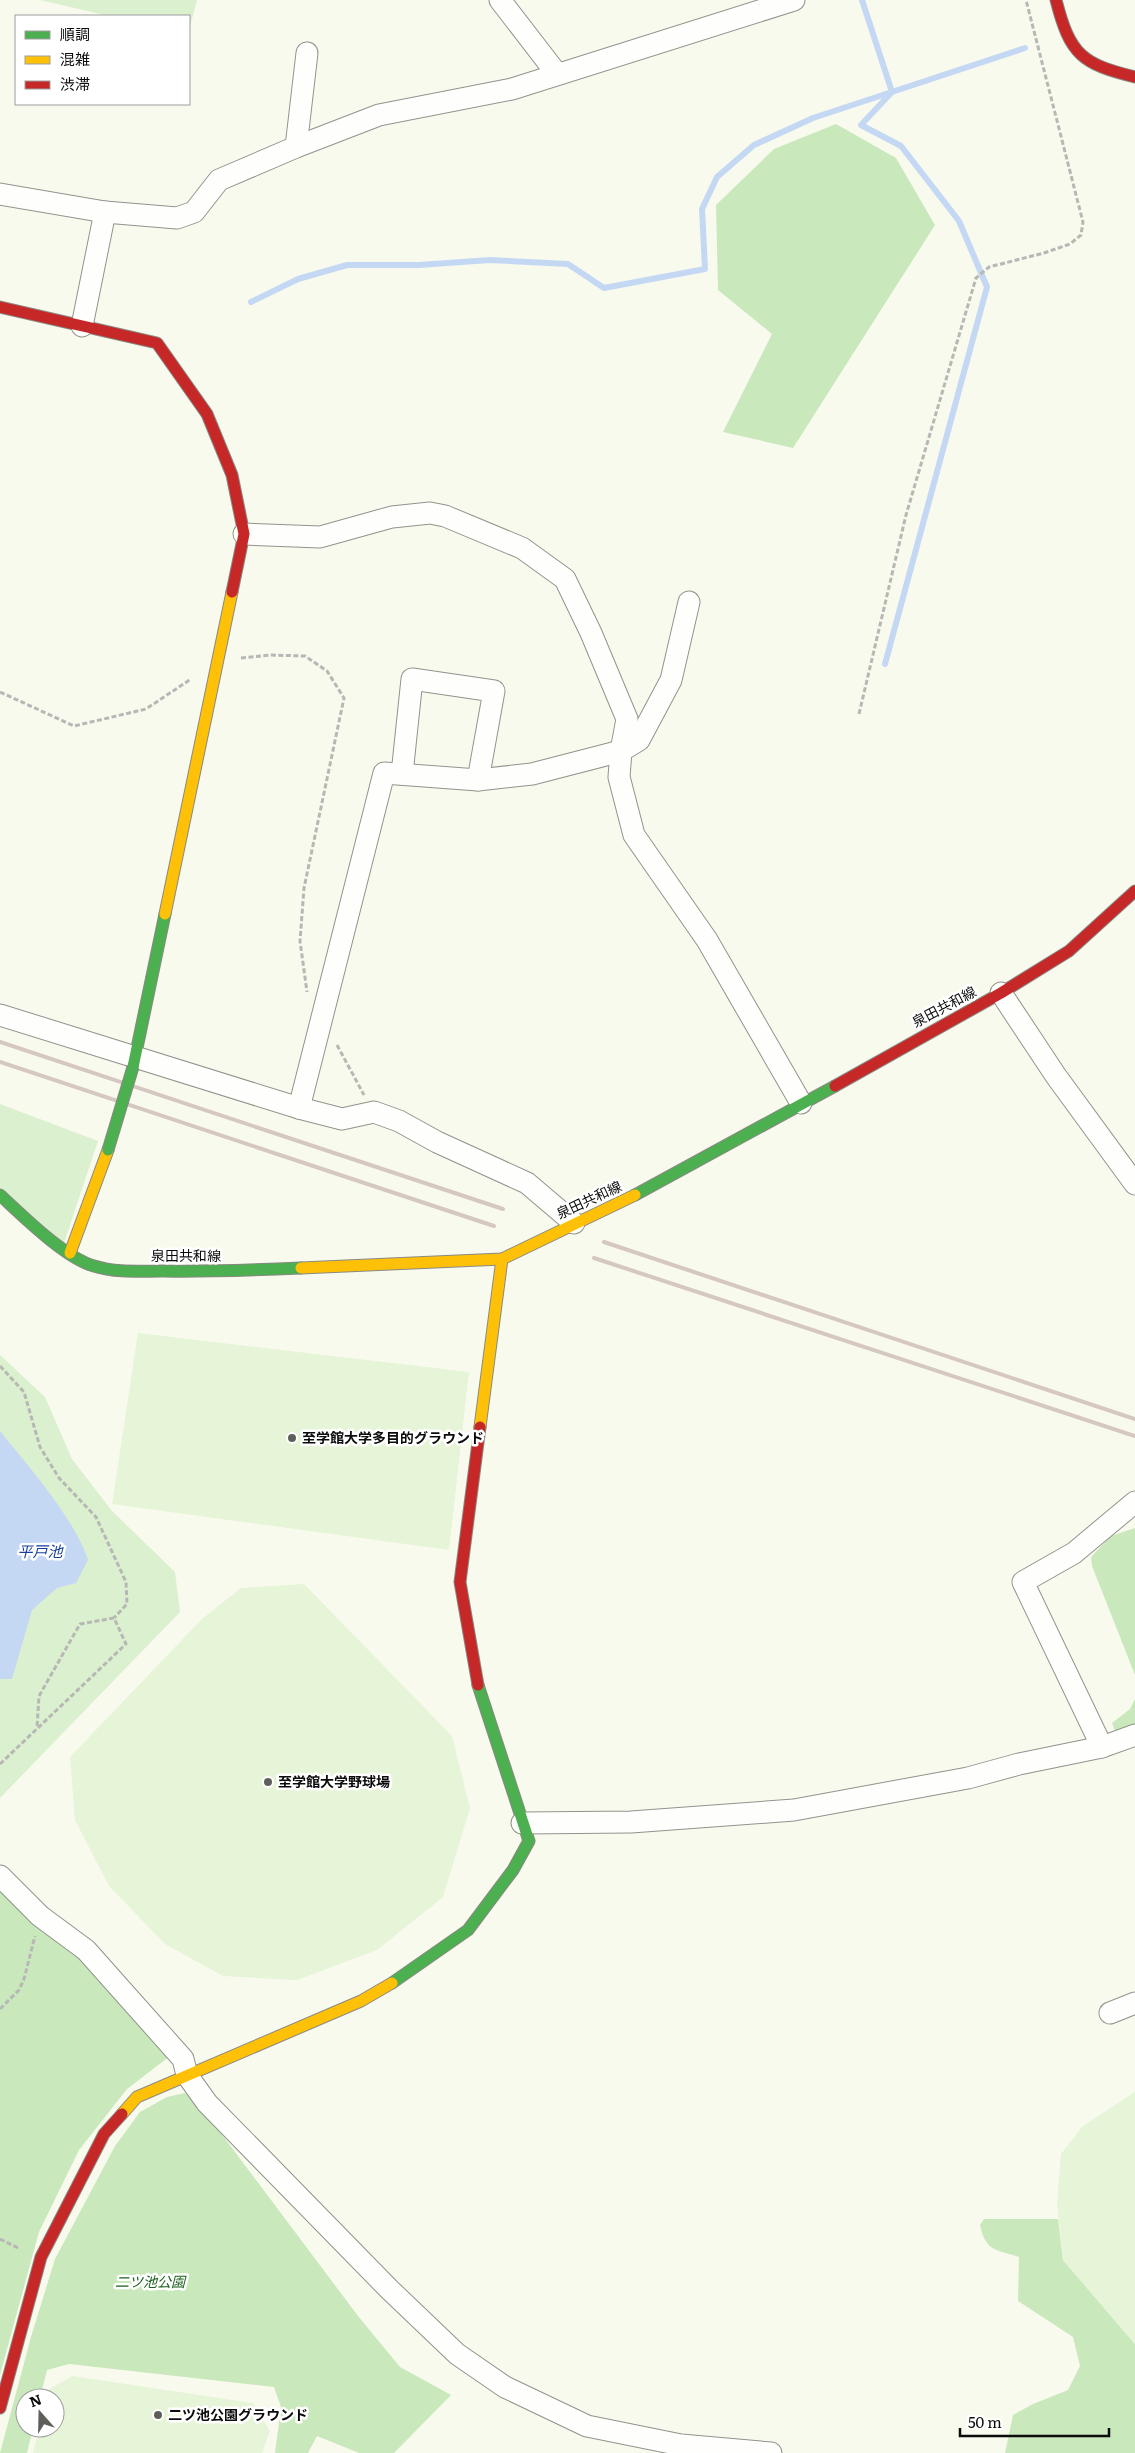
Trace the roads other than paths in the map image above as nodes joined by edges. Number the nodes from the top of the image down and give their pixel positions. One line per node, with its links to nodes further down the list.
1 (500, 0): 5 (street)
2 (794, 0): 5 (street)
3 (1056, 0): 6 (street)
4 (307, 53): 7 (street)
5 (557, 74): 7 (street)
6 (1135, 77)
7 (296, 147): 9 (street)
8 (0, 194): 9 (street)
9 (105, 212): 11 (street)
10 (0, 307): 11 (street)
11 (82, 326): 12 (street)
12 (244, 534): 14 (street); 20 (street)
13 (689, 602): 14 (street)
14 (621, 751): 16 (street); 21 (street)
15 (402, 774): 16 (street); 16 (street); 22 (street)
16 (478, 780)
17 (1135, 891): 18 (street, 泉田共和線)
18 (1000, 993): 21 (street, 泉田共和線); 23 (street)
19 (0, 1015): 20 (street)
20 (135, 1063): 22 (street); 26 (street, bridge)
21 (800, 1103): 25 (street, 泉田共和線)
22 (299, 1108): 25 (street)
23 (1135, 1184)
24 (0, 1195): 26 (street, 泉田共和線)
25 (574, 1223): 27 (street, 泉田共和線)
26 (70, 1253): 27 (street, 泉田共和線)
27 (502, 1259): 31 (street)
28 (1135, 1502): 30 (street)
29 (1135, 1735): 30 (street)
30 (1102, 1747): 31 (street)
31 (522, 1823): 35 (street)
32 (0, 1876): 35 (street)
33 (1135, 2003): 34 (street)
34 (1110, 2013)
35 (187, 2075): 36 (street); 37 (street)
36 (0, 2408)
37 (771, 2453)

